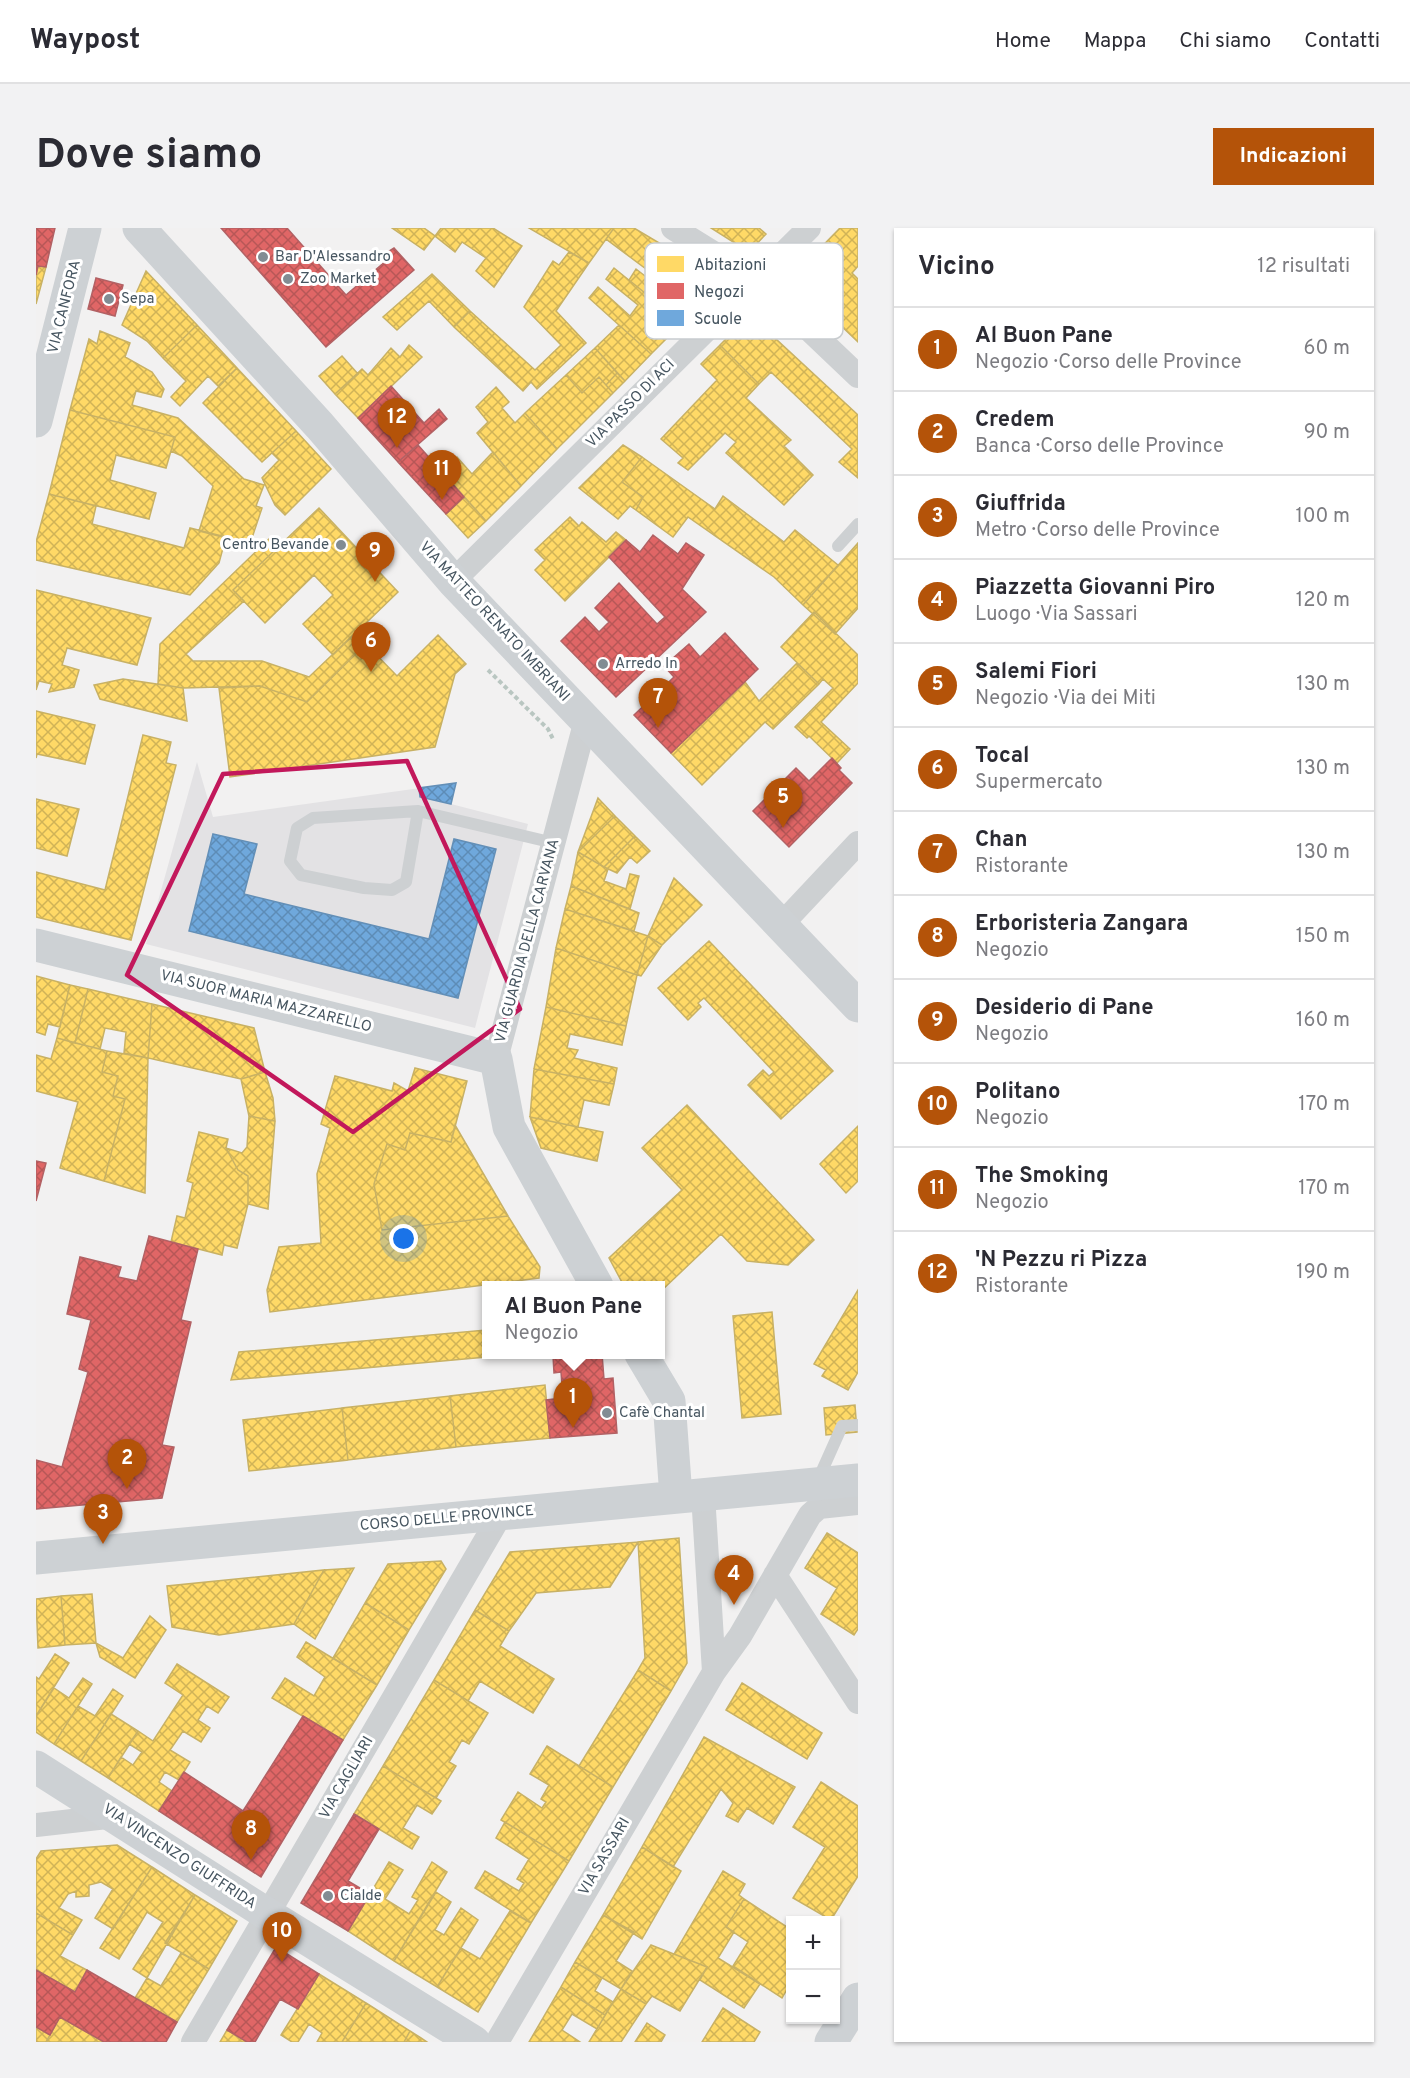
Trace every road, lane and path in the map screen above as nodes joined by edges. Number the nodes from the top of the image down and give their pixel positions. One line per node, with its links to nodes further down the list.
1 (85, 228): 10 (main road, VIA CANFORA)
2 (139, 228): 13 (main road, VIA MATTEO RENATO IMBRIANI)
3 (673, 228): 5 (street)
4 (809, 228): 6 (street, VIA PASSO DI ACI)
5 (697, 243)
6 (794, 243)
7 (697, 339): 13 (street, VIA PASSO DI ACI)
8 (819, 339): 9 (street)
9 (858, 376)
10 (36, 421)
11 (858, 524): 12 (lane)
12 (838, 546)
13 (453, 581): 15 (main road, VIA MATTEO RENATO IMBRIANI)
14 (488, 670): 16 (path)
15 (586, 720): 18 (street, VIA GUARDIA DELLA CARVANA); 20 (main road, VIA MATTEO RENATO IMBRIANI)
16 (554, 745)
17 (418, 811): 17 (lane); 18 (lane)
18 (554, 843): 23 (street, VIA GUARDIA DELLA CARVANA)
19 (858, 843): 20 (street)
20 (781, 925): 22 (main road, VIA MATTEO RENATO IMBRIANI)
21 (36, 945): 23 (main road, VIA SUOR MARIA MAZZARELLO)
22 (858, 1006)
23 (496, 1059): 24 (main road, VIA GUARDIA DELLA CARVANA)
24 (594, 1281)
25 (644, 1359): 29 (main road)
26 (858, 1425): 28 (lane)
27 (858, 1480): 28 (main road, CORSO DELLE PROVINCE)
28 (816, 1483): 29 (main road, CORSO DELLE PROVINCE)
29 (689, 1496): 31 (main road, CORSO DELLE PROVINCE); 34 (street)
30 (858, 1503): 33 (street, VIA SASSARI)
31 (501, 1514): 32 (main road, CORSO DELLE PROVINCE); 39 (street, VIA CAGLIARI)
32 (36, 1558)
33 (775, 1575): 34 (street, VIA SASSARI); 35 (street)
34 (714, 1672): 43 (street, VIA SASSARI)
35 (858, 1702)
36 (36, 1767): 37 (main road, VIA VINCENZO GIUFFRIDA)
37 (116, 1816): 38 (street); 39 (main road, VIA VINCENZO GIUFFRIDA)
38 (36, 1825)
39 (267, 1914): 41 (street, VIA CAGLIARI); 42 (main road, VIA VINCENZO GIUFFRIDA)
40 (858, 1999): 44 (main road)
41 (193, 2042)
42 (474, 2042)
43 (497, 2042)
44 (831, 2042)

